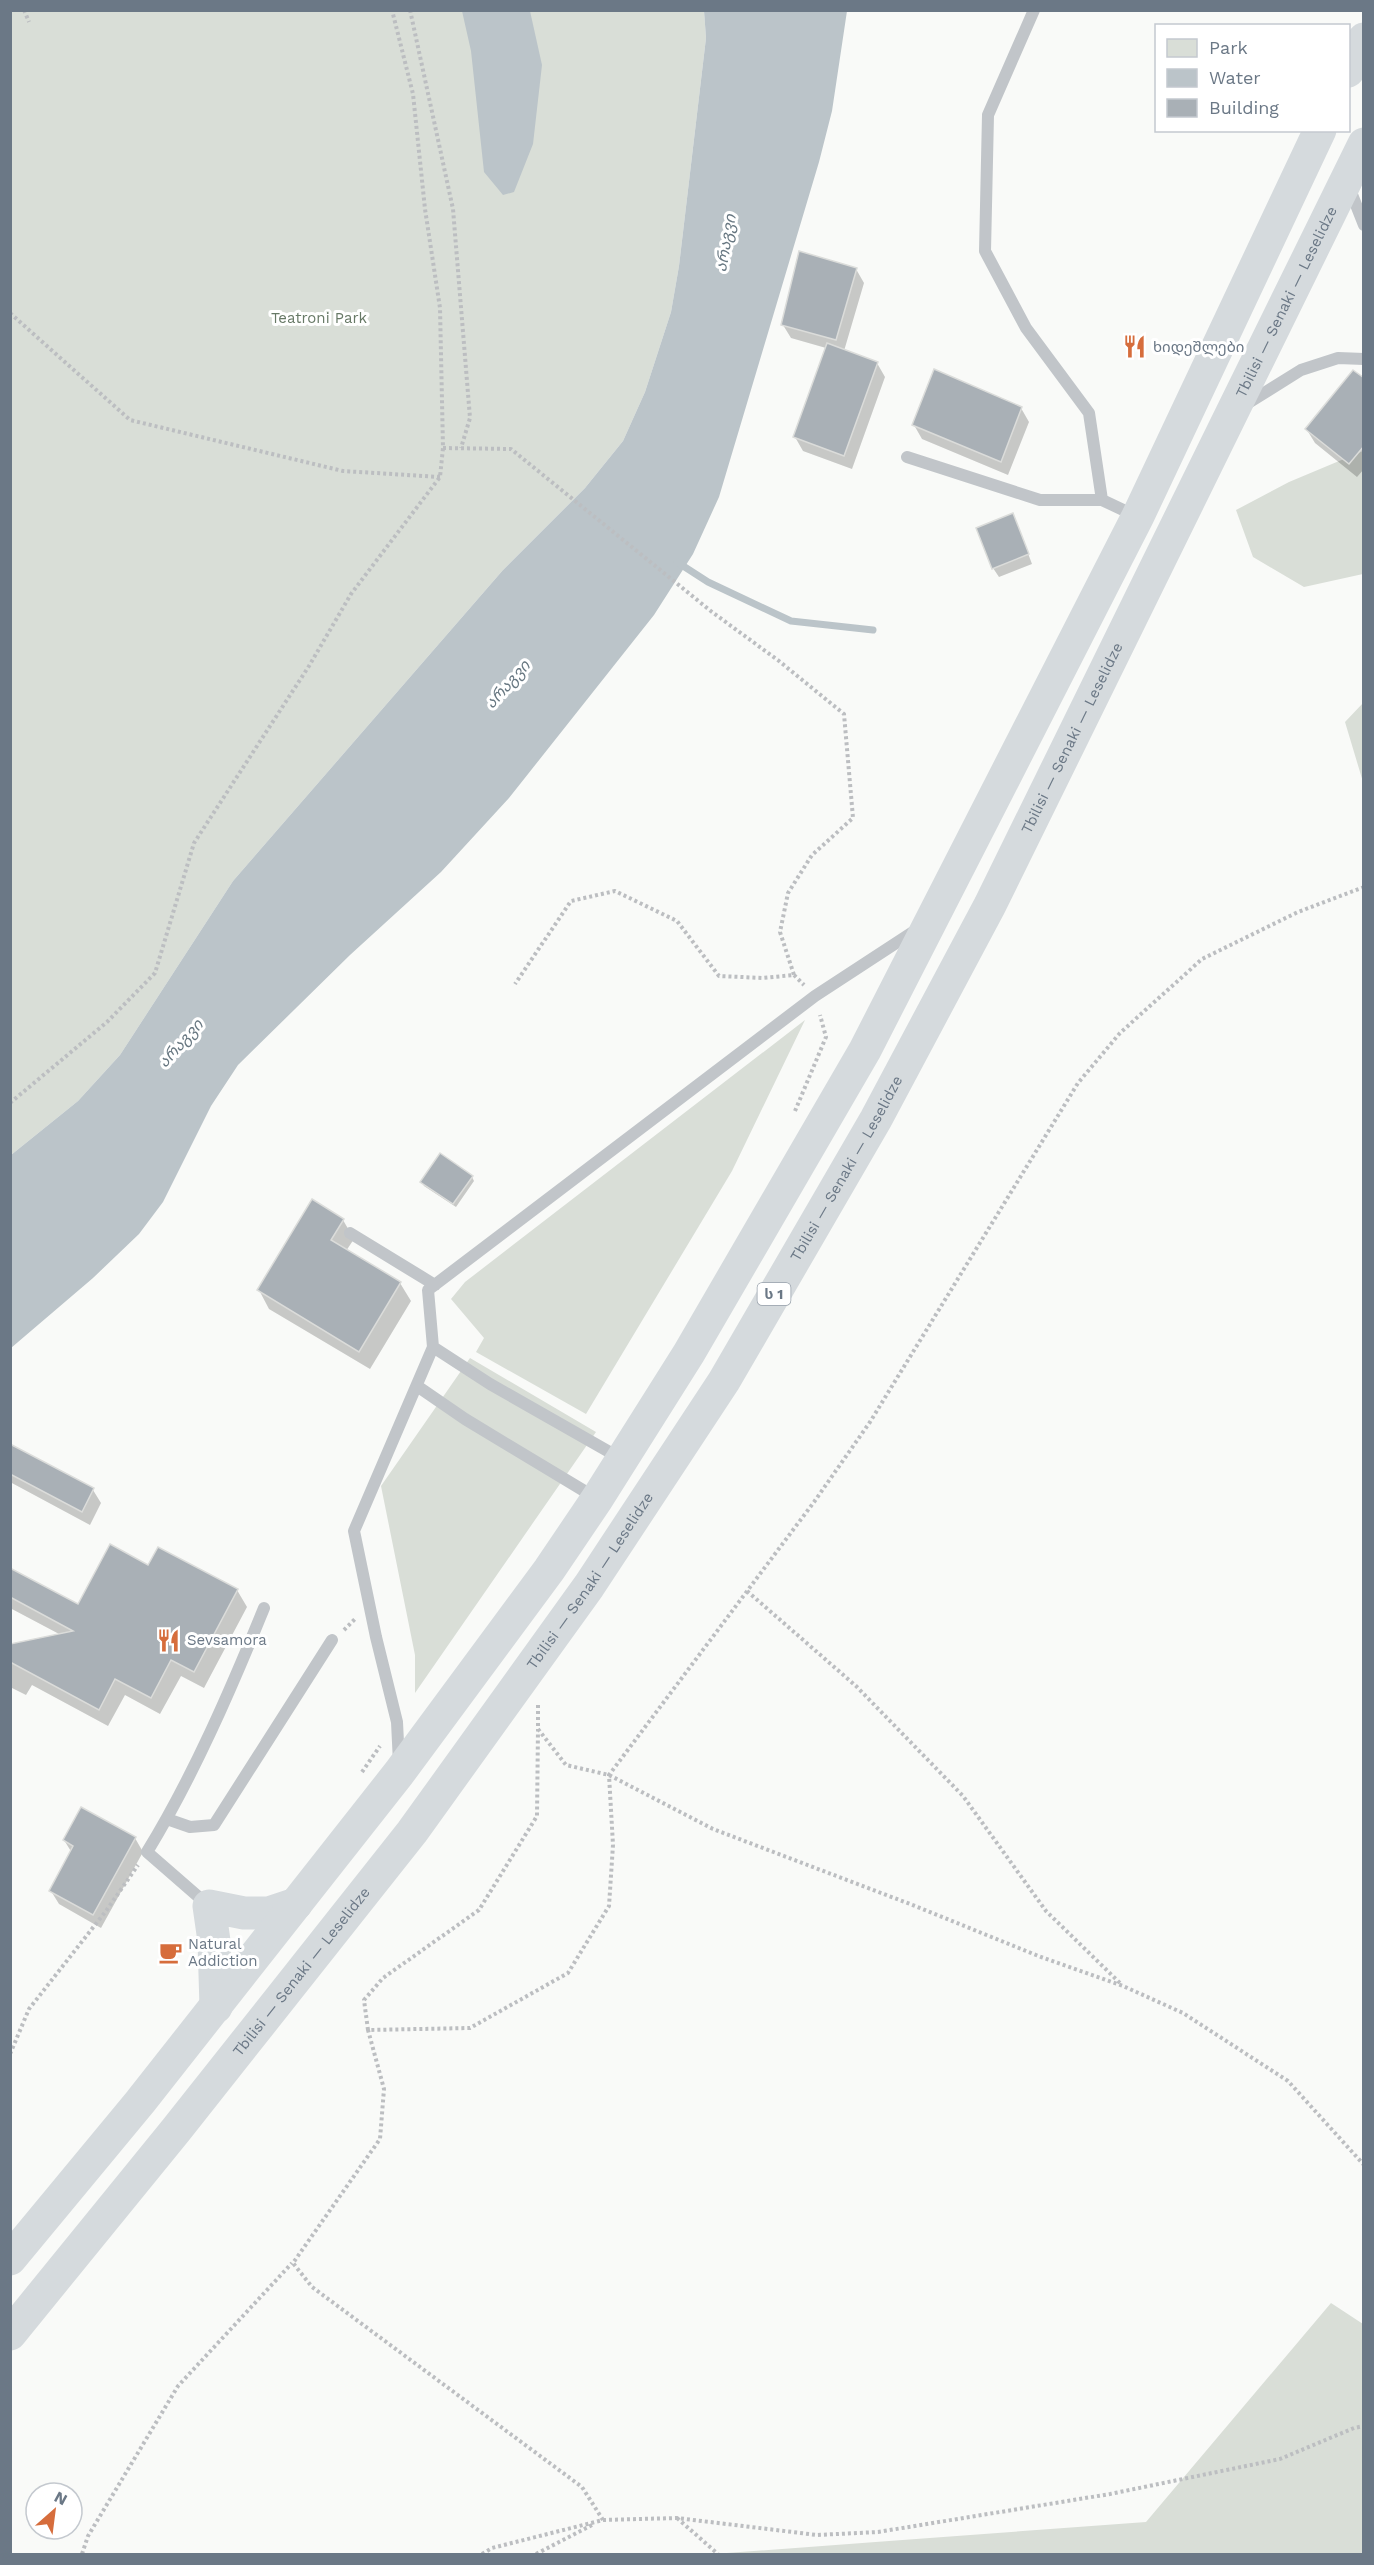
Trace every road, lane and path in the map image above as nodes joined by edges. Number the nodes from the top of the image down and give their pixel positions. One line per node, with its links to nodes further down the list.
1 (24, 10): 5 (path)
2 (392, 10): 15 (path)
3 (410, 10): 16 (path)
4 (1035, 10): 19 (lane)
5 (29, 22)
6 (1364, 39): 7 (highway)
7 (1350, 67)
8 (1319, 132): 20 (highway)
9 (1364, 144): 10 (highway, Tbilisi — Senaki — Leselidze / ს 1)
10 (1346, 180): 11 (lane); 14 (highway, Tbilisi — Senaki — Leselidze / ს 1)
11 (1364, 225)
12 (10, 313): 18 (path)
13 (1364, 359): 14 (lane)
14 (1232, 414): 54 (highway, Tbilisi — Senaki — Leselidze / ს 1)
15 (443, 448): 16 (path); 18 (path)
16 (461, 448): 23 (path)
17 (907, 457): 19 (lane)
18 (440, 477): 25 (path)
19 (1102, 500): 20 (lane)
20 (1137, 516): 22 (highway)
21 (1364, 888): 33 (path)
22 (930, 921): 24 (lane); 31 (highway)
23 (516, 984)
24 (815, 996): 26 (path); 28 (lane)
25 (10, 1103)
26 (792, 1118)
27 (350, 1233): 28 (lane)
28 (431, 1287): 29 (lane)
29 (433, 1347): 30 (lane); 31 (lane)
30 (417, 1386): 32 (lane); 34 (lane)
31 (622, 1460): 32 (highway)
32 (597, 1499): 40 (highway)
33 (747, 1591): 41 (path); 47 (path)
34 (369, 1606): 36 (path); 38 (lane)
35 (264, 1608): 43 (lane)
36 (332, 1640): 43 (lane)
37 (538, 1697): 39 (path)
38 (397, 1722): 40 (lane); 42 (path)
39 (538, 1729): 41 (path); 49 (path)
40 (399, 1773): 45 (highway)
41 (609, 1775): 47 (path); 49 (path)
42 (356, 1779)
43 (168, 1819): 44 (lane)
44 (147, 1852): 46 (lane); 50 (path)
45 (297, 1904): 46 (highway); 48 (highway)
46 (209, 1906): 48 (highway)
47 (1123, 1986): 51 (path)
48 (216, 2007): 52 (highway)
49 (368, 2030): 53 (path)
50 (10, 2054)
51 (1364, 2165)
52 (10, 2259)
53 (293, 2263): 57 (path); 58 (path)
54 (10, 2334)
55 (1364, 2426): 56 (path)
56 (677, 2518): 57 (path); 61 (path)
57 (603, 2520): 59 (path); 60 (path)
58 (82, 2554)
59 (482, 2554)
60 (536, 2554)
61 (718, 2554)

